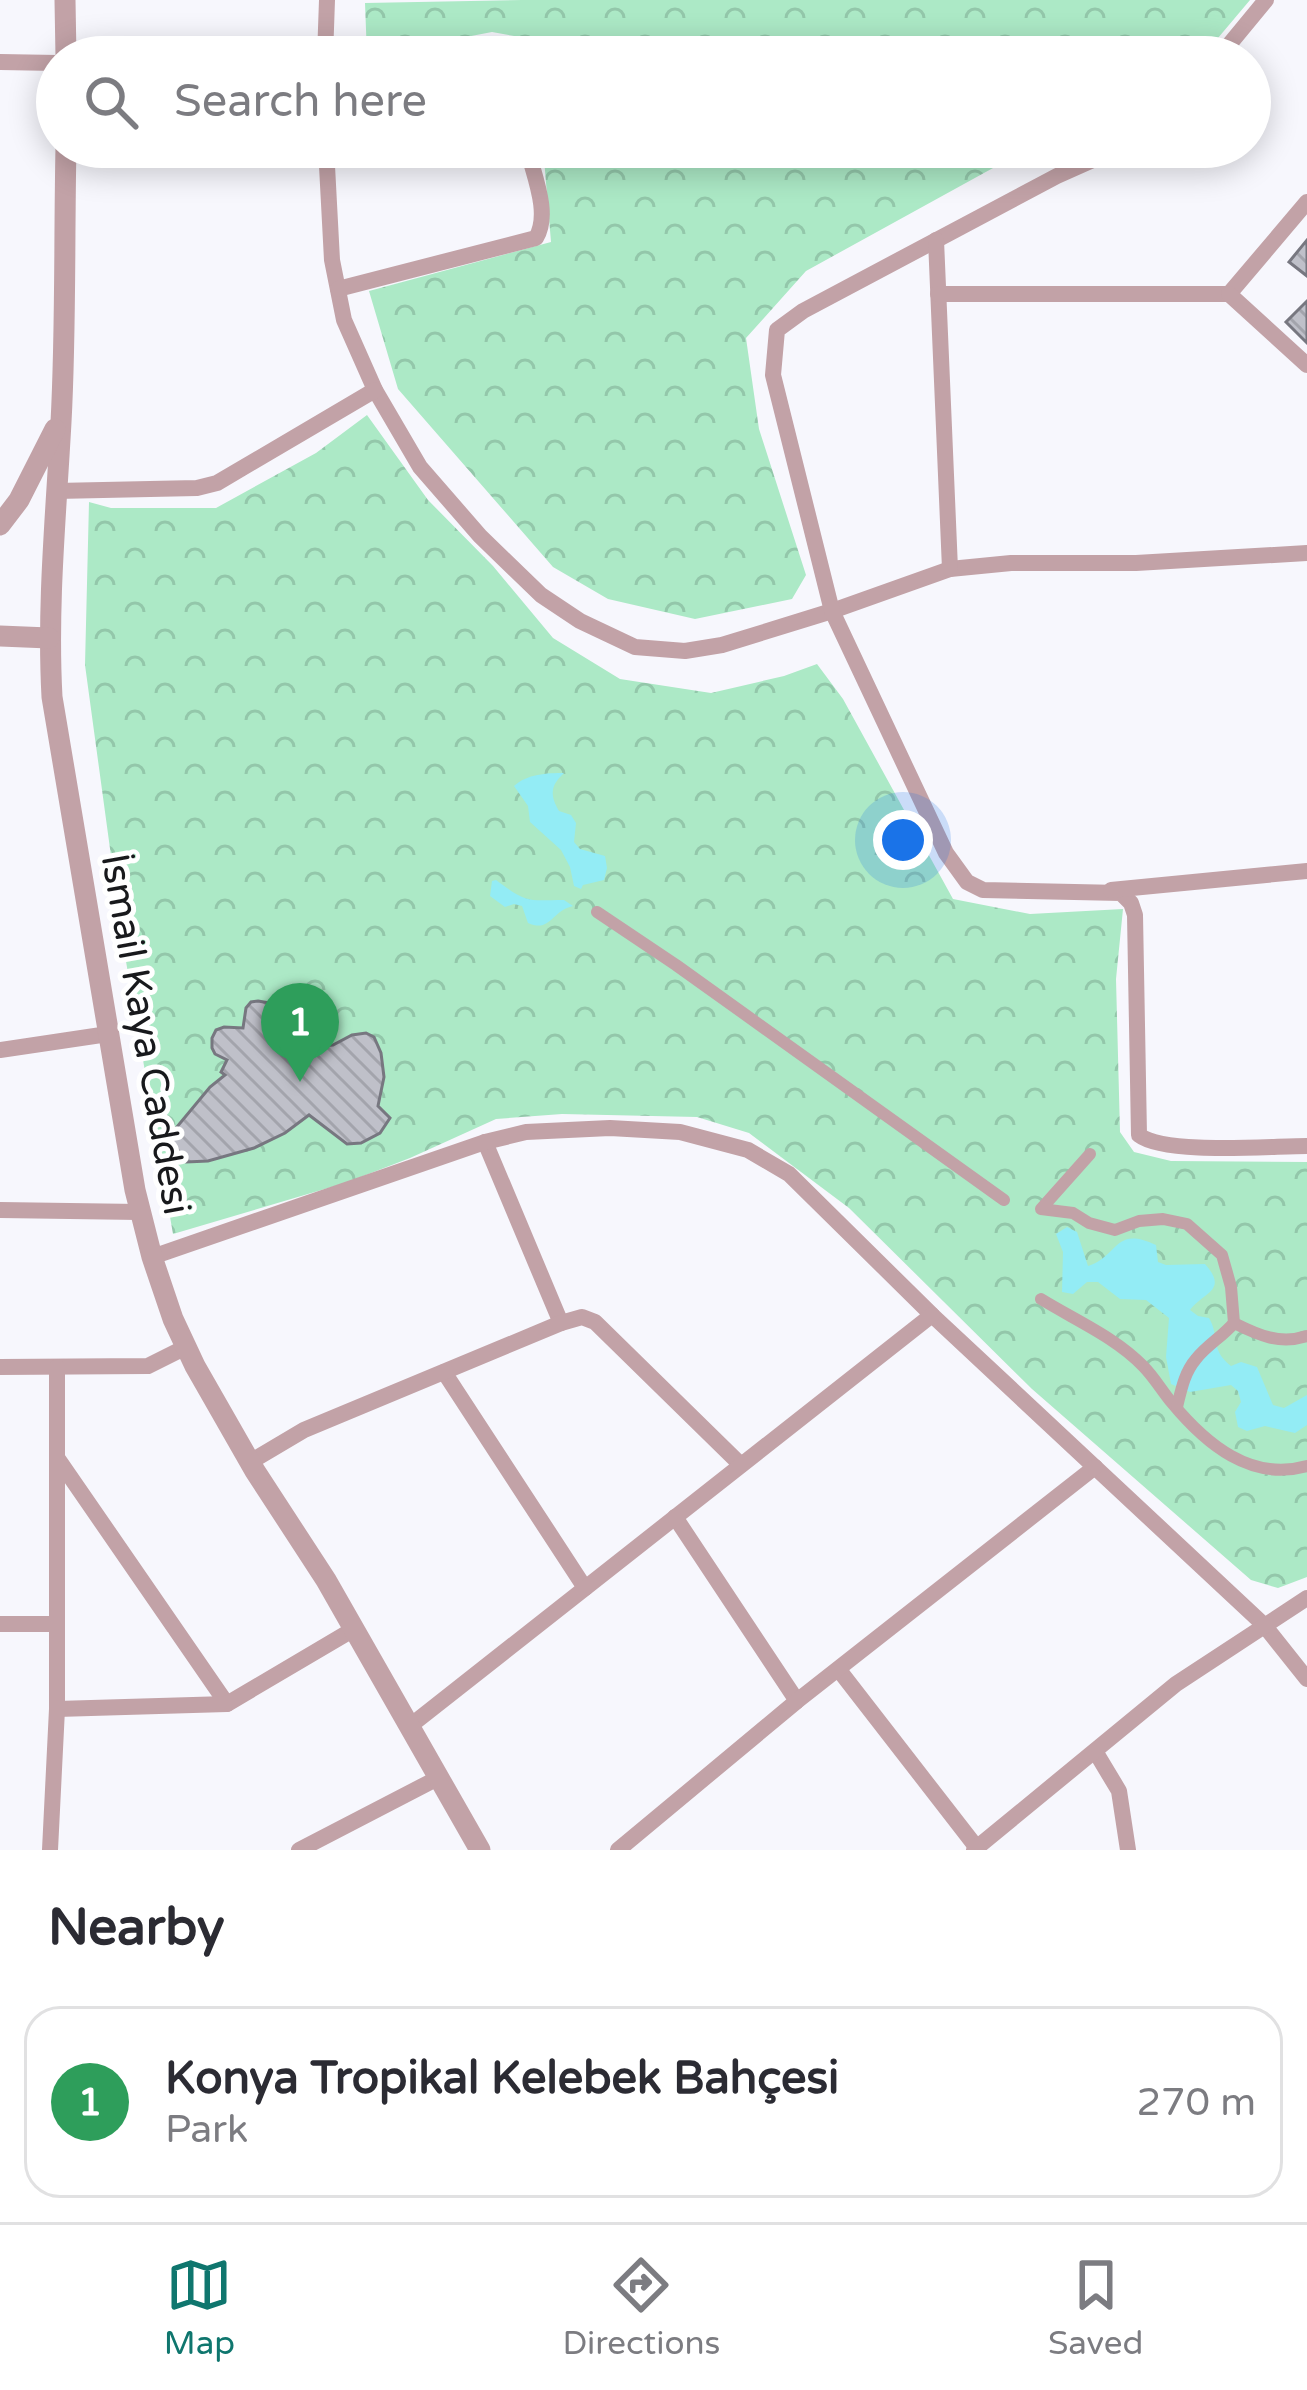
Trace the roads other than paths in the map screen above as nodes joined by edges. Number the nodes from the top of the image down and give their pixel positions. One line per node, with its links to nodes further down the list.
1 (65, 0): 4 (street)
2 (327, 0): 5 (street)
3 (1266, 0): 6 (street)
4 (66, 36)
5 (326, 36)
6 (1236, 36)
7 (0, 62): 8 (street)
8 (36, 63)
9 (66, 168): 20 (street, İsmail Kaya Caddesi)
10 (327, 168): 15 (street)
11 (532, 168): 15 (street)
12 (1075, 168): 14 (street)
13 (1307, 202): 17 (street)
14 (936, 240): 16 (street); 25 (street)
15 (338, 289): 19 (street)
16 (938, 294): 17 (street); 24 (street)
17 (1229, 294): 18 (street)
18 (1307, 365)
19 (375, 390): 21 (street); 25 (street)
20 (61, 418): 21 (street, İsmail Kaya Caddesi); 22 (street)
21 (56, 491): 27 (street, İsmail Kaya Caddesi)
22 (0, 525)
23 (1307, 553): 24 (street)
24 (950, 569): 25 (street)
25 (832, 611): 29 (street)
26 (0, 636): 27 (street)
27 (49, 638): 31 (street, İsmail Kaya Caddesi)
28 (1307, 871): 29 (street)
29 (1093, 892): 34 (street)
30 (597, 912): 36 (street)
31 (108, 1034): 32 (street); 38 (street, İsmail Kaya Caddesi)
32 (0, 1050)
33 (484, 1142): 39 (street); 41 (street); 43 (street)
34 (1307, 1146)
35 (1090, 1154): 42 (street)
36 (1004, 1201)
37 (0, 1210): 38 (street)
38 (140, 1212): 39 (street, İsmail Kaya Caddesi)
39 (152, 1257): 45 (street, İsmail Kaya Caddesi)
40 (1041, 1299): 49 (street)
41 (932, 1315): 52 (street); 54 (street)
42 (1234, 1322): 44 (street); 49 (street)
43 (561, 1323): 48 (street); 52 (street)
44 (1307, 1336)
45 (186, 1347): 46 (street); 51 (street, İsmail Kaya Caddesi)
46 (57, 1366): 47 (street); 50 (street)
47 (0, 1367)
48 (444, 1372): 51 (street); 56 (street)
49 (1178, 1400): 53 (street)
50 (57, 1458): 59 (street); 65 (street)
51 (250, 1462): 61 (street, İsmail Kaya Caddesi)
52 (741, 1465): 55 (street)
53 (1307, 1466)
54 (1095, 1467): 60 (street); 62 (street)
55 (675, 1517): 56 (street); 64 (street)
56 (585, 1588): 67 (street)
57 (1307, 1598): 60 (street)
58 (0, 1624): 59 (street)
59 (57, 1624): 66 (street)
60 (1264, 1625): 63 (street); 68 (street)
61 (354, 1629): 65 (street); 67 (street, İsmail Kaya Caddesi)
62 (839, 1670): 64 (street); 70 (street)
63 (1307, 1679)
64 (797, 1701): 74 (street)
65 (226, 1704): 66 (street)
66 (57, 1709): 71 (street)
67 (410, 1726): 69 (street, İsmail Kaya Caddesi)
68 (1095, 1751): 70 (street); 75 (street)
69 (440, 1777): 72 (street); 73 (street, İsmail Kaya Caddesi)
70 (975, 1849)
71 (50, 1850)
72 (299, 1850)
73 (480, 1850)
74 (618, 1850)
75 (1128, 1850)

